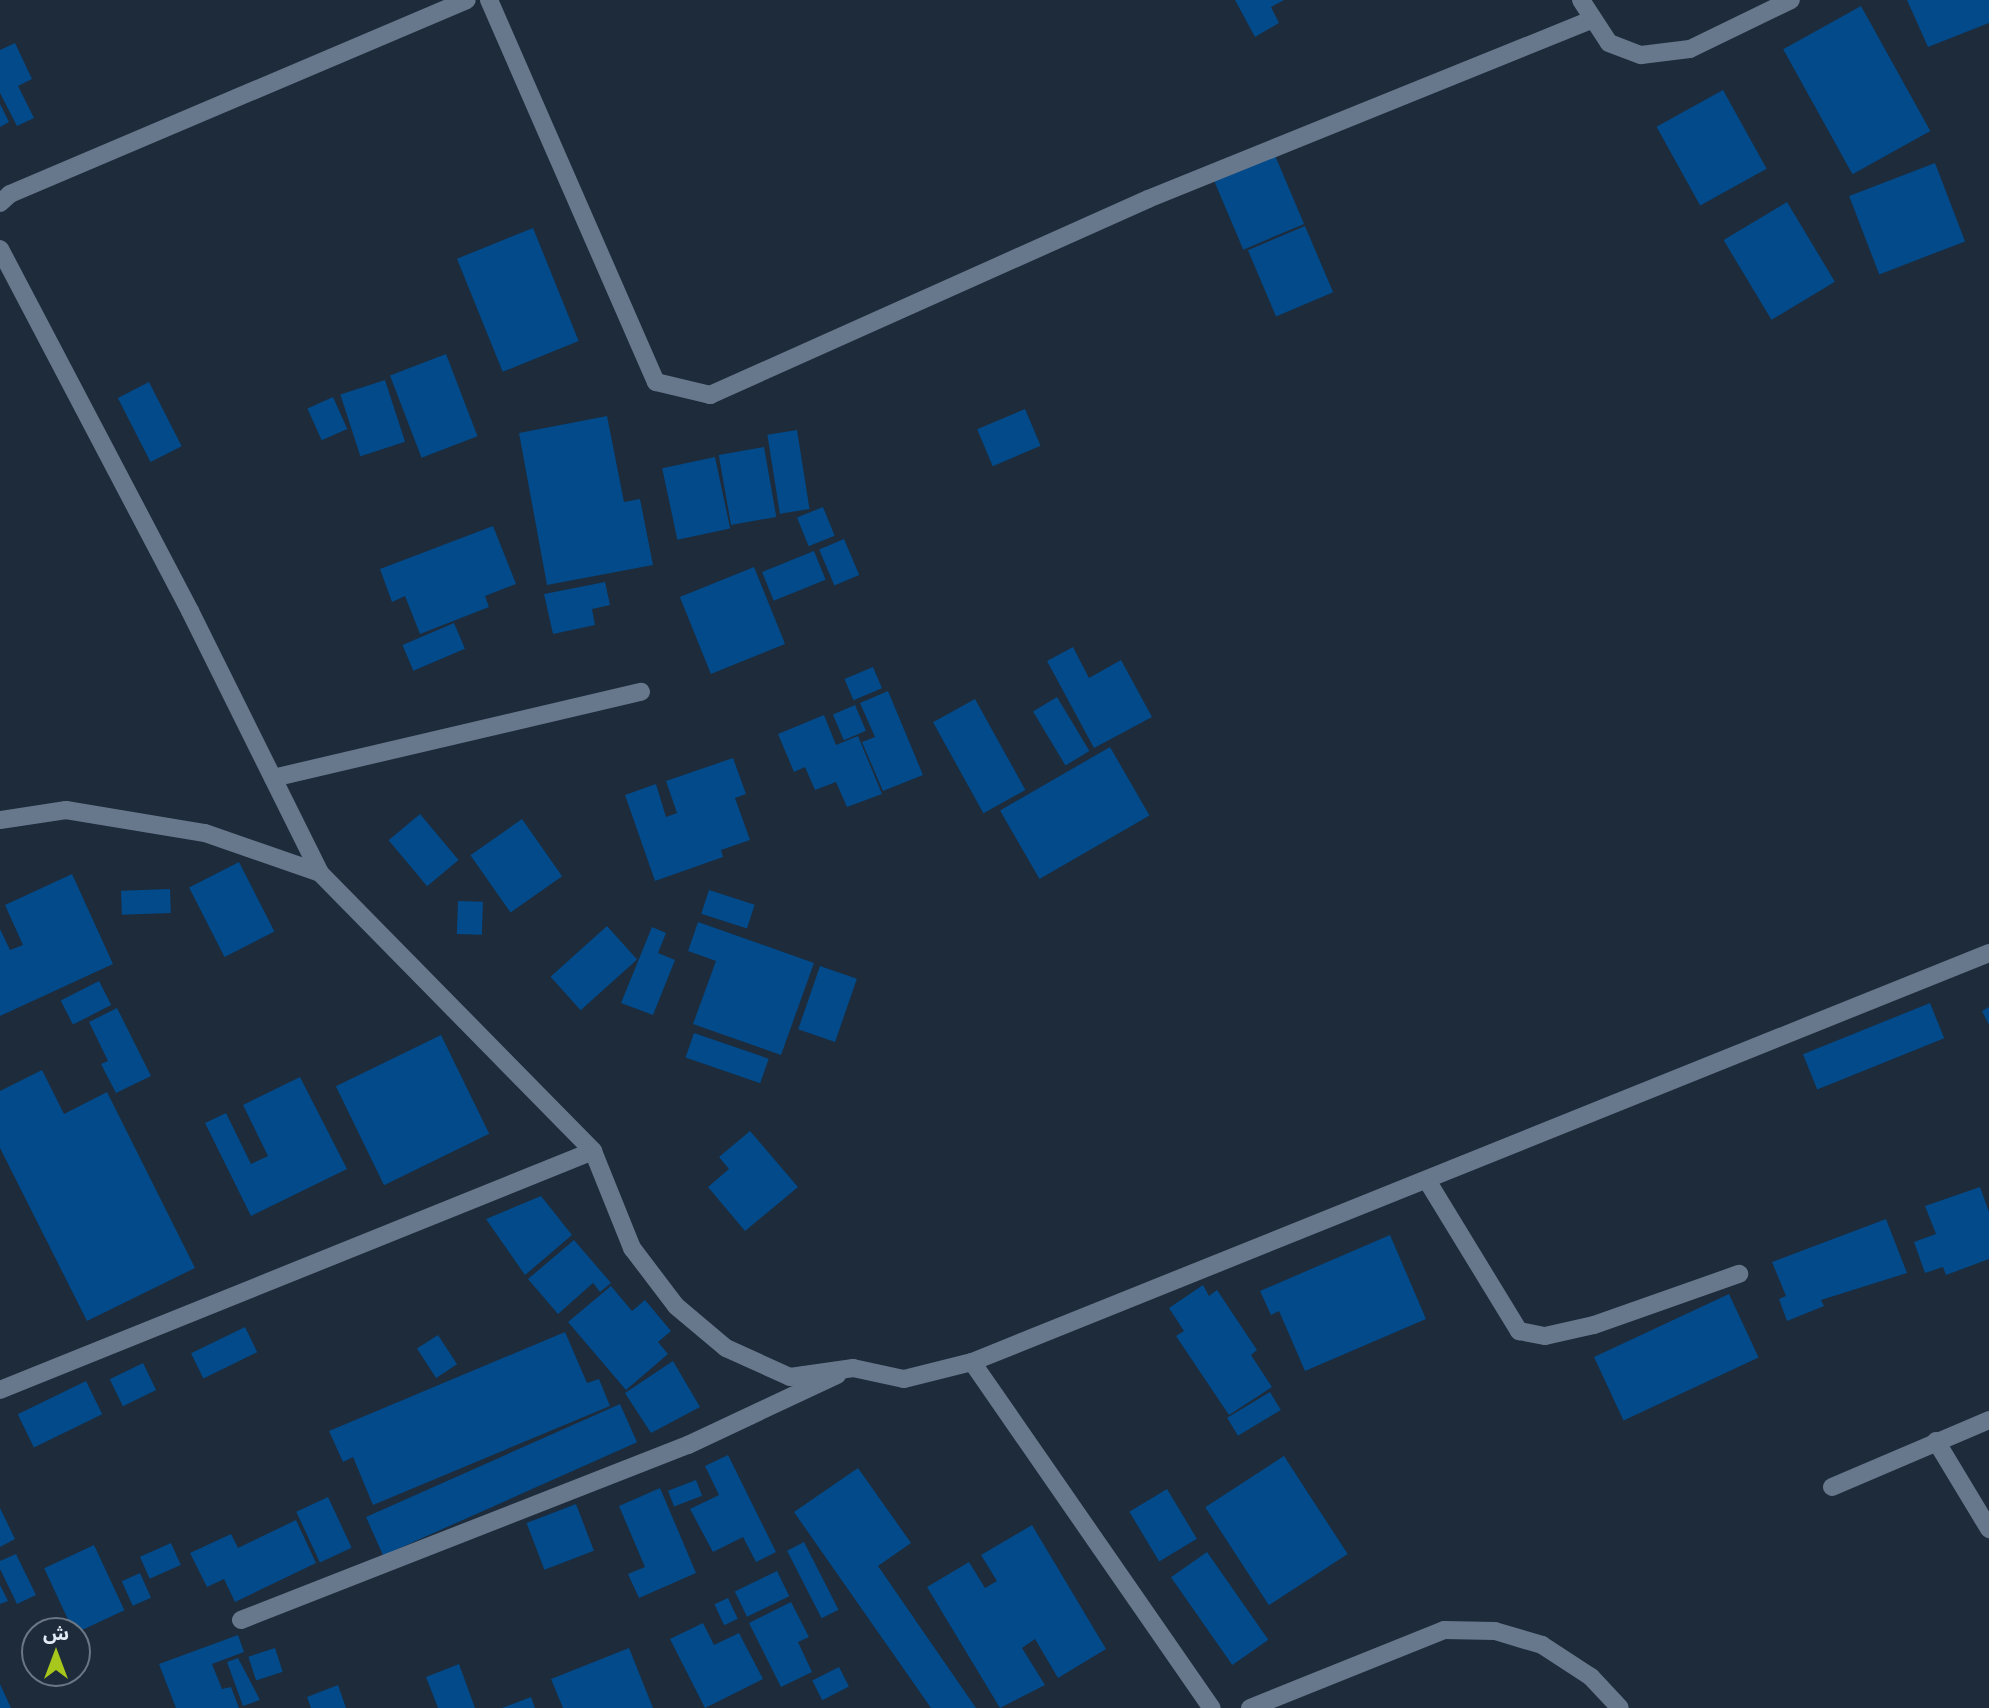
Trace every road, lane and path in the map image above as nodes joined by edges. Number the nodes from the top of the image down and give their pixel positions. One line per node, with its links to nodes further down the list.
1 (464, 0): 6 (street)
2 (489, 0): 5 (street)
3 (1581, 0): 5 (street)
4 (1791, 0): 5 (street)
5 (1591, 20)
6 (0, 203)
7 (0, 249): 9 (street)
8 (641, 692): 9 (street)
9 (273, 778): 11 (street)
10 (0, 820): 11 (street)
11 (320, 873): 13 (street)
12 (1989, 953): 14 (street)
13 (593, 1151): 17 (street); 18 (street)
14 (1428, 1182): 15 (street); 16 (street)
15 (1739, 1274)
16 (972, 1362): 17 (street); 24 (street)
17 (853, 1368): 23 (street)
18 (0, 1390)
19 (1989, 1420): 20 (street)
20 (1936, 1441): 21 (street); 22 (street)
21 (1832, 1487)
22 (1989, 1529)
23 (241, 1620)
24 (1212, 1708)
25 (1250, 1708): 26 (street)
26 (1620, 1708)

